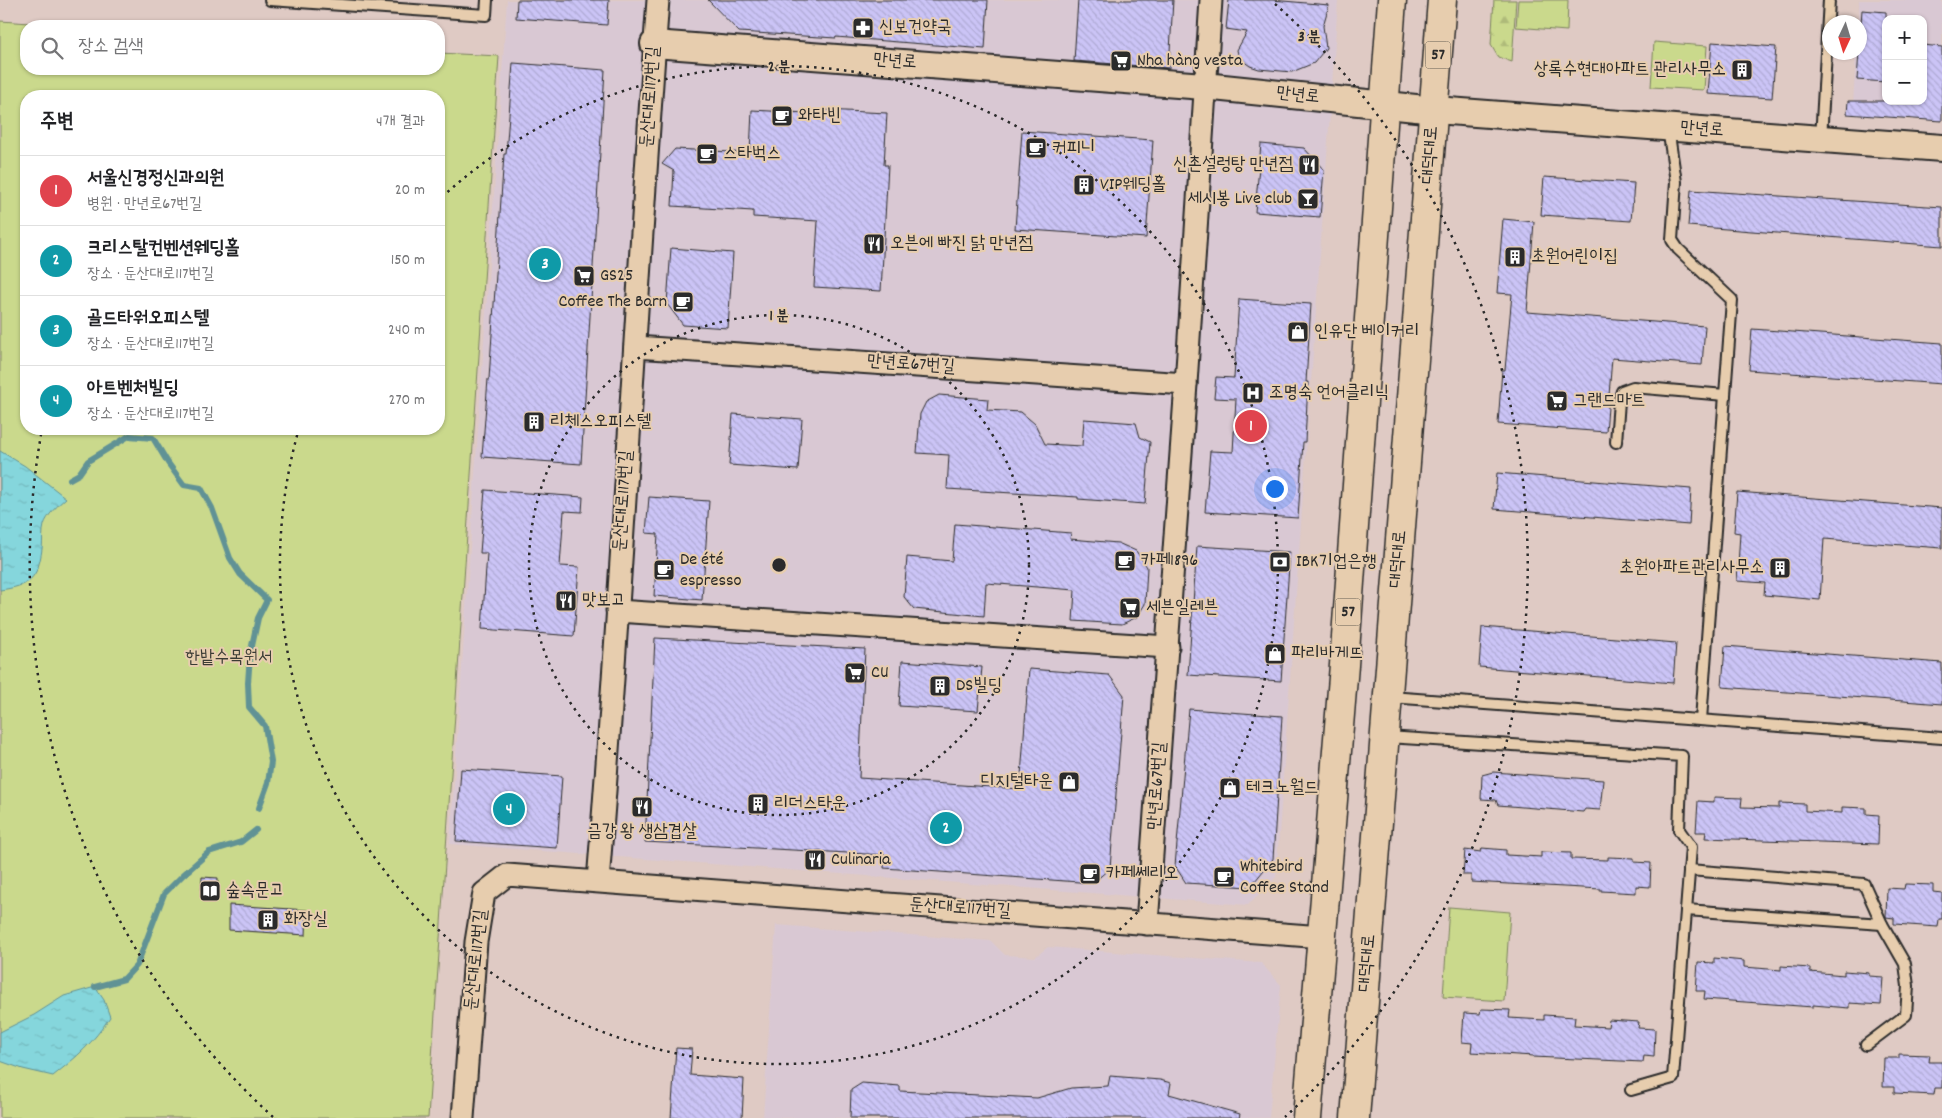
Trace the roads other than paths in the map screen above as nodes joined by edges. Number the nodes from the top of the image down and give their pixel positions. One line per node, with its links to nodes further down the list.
1 (270, 0): 2 (lane)
2 (488, 0)
3 (658, 0): 8 (street, 둔산대로117번길)
4 (1211, 0): 9 (street, 만년로67번길)
5 (1392, 0): 10 (main road, 57)
6 (1442, 0): 11 (main road, 대덕대로 / 57)
7 (1829, 0): 13 (lane)
8 (654, 44): 9 (street, 만년로); 15 (street, 둔산대로117번길)
9 (1204, 86): 10 (street, 만년로); 16 (street, 만년로67번길)
10 (1386, 105): 11 (street, 만년로); 30 (main road, 57)
11 (1435, 110): 12 (street, 만년로); 21 (main road, 대덕대로 / 57)
12 (1668, 127): 13 (street, 만년로); 17 (lane)
13 (1820, 139): 14 (street, 만년로)
14 (1942, 148)
15 (635, 347): 16 (street, 만년로67번길); 19 (street, 둔산대로117번길)
16 (1186, 384): 20 (street, 만년로67번길)
17 (1725, 395): 18 (lane); 22 (lane)
18 (1616, 442)
19 (617, 611): 20 (street); 26 (street, 둔산대로117번길)
20 (1168, 647): 28 (street, 만년로67번길)
21 (1389, 697): 22 (lane); 23 (main road, 대덕대로 / 57)
22 (1701, 720): 24 (lane)
23 (1386, 737): 25 (lane); 35 (main road, 대덕대로 / 57)
24 (1942, 738)
25 (1690, 870): 27 (lane); 29 (lane)
26 (598, 882): 28 (street, 둔산대로117번길); 33 (street, 둔산대로117번길)
27 (1686, 910): 29 (lane); 32 (lane)
28 (1147, 924): 30 (street, 둔산대로117번길)
29 (1882, 924): 31 (lane)
30 (1322, 937): 34 (main road, 57)
31 (1866, 1045)
32 (1630, 1090)
33 (463, 1118)
34 (1307, 1118)
35 (1355, 1118)

